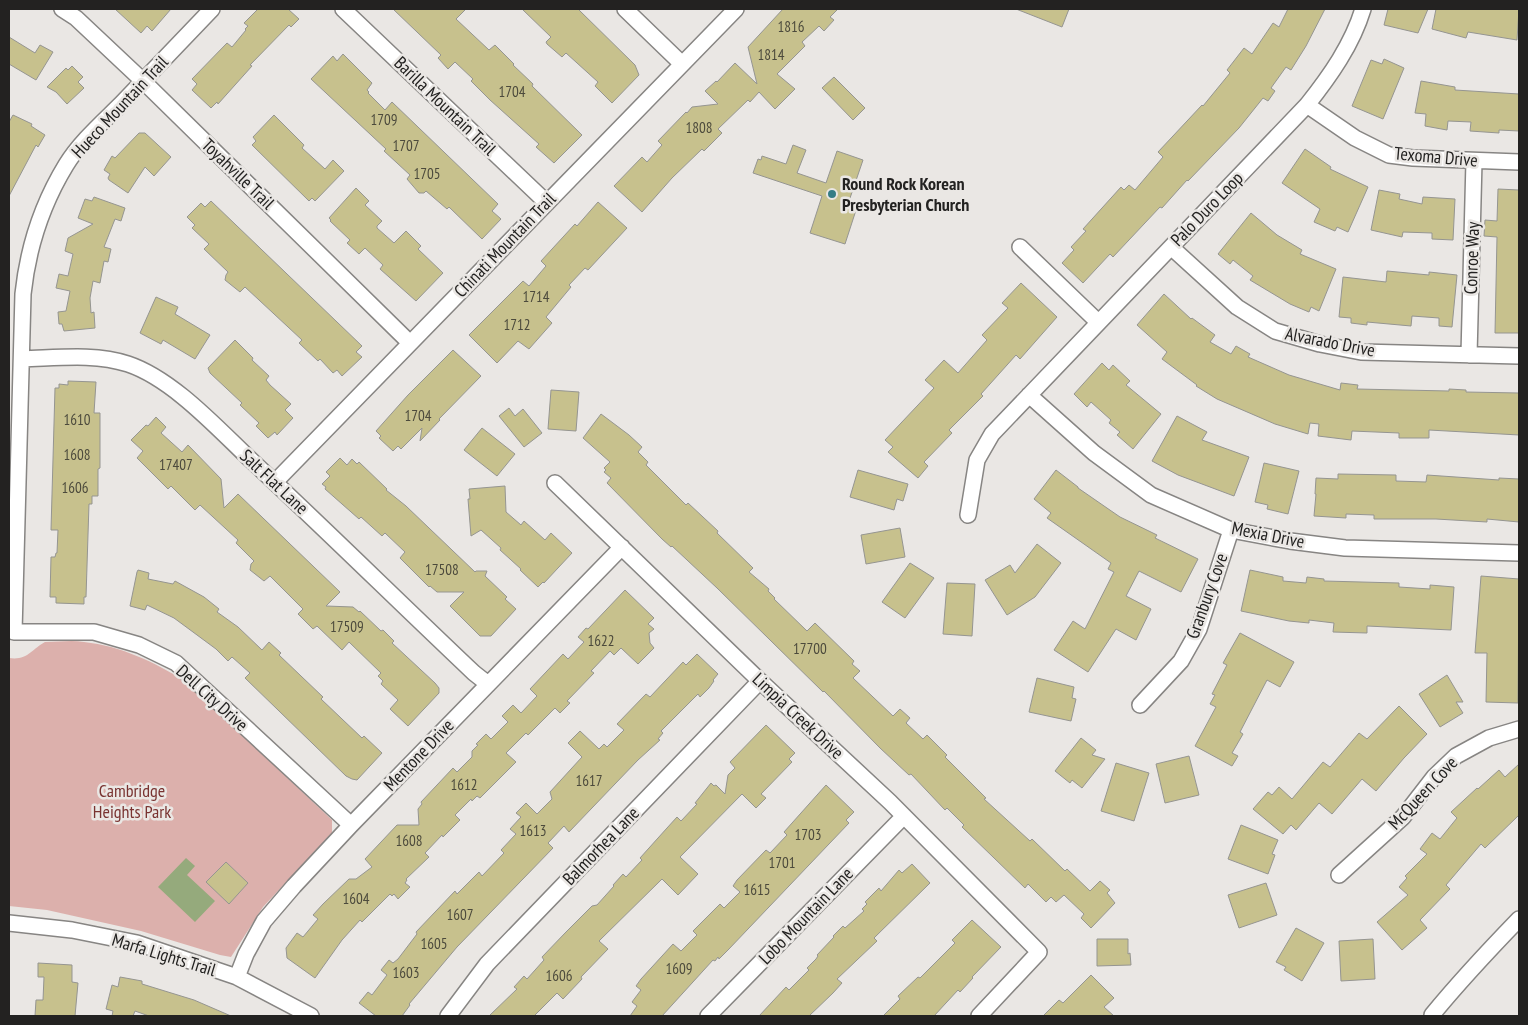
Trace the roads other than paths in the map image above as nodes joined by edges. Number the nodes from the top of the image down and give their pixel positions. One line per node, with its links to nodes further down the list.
1 (62, 9): 8 (street, Toyahville Trail)
2 (212, 9): 8 (street, Hueco Mountain Trail)
3 (344, 9): 12 (street, Barilla Mountain Trail)
4 (625, 9): 7 (street)
5 (736, 9): 7 (street, Chinati Mountain Trail)
6 (1363, 9): 9 (street, Palo Duro Loop)
7 (682, 64): 12 (street, Chinati Mountain Trail)
8 (143, 81): 16 (street, Toyahville Trail); 19 (street, Hueco Mountain Trail)
9 (1306, 105): 10 (street, Texoma Drive); 14 (street, Palo Duro Loop)
10 (1474, 161): 11 (street, Texoma Drive); 17 (street, Conroe Way)
11 (1519, 162)
12 (547, 203): 16 (street, Chinati Mountain Trail)
13 (1020, 247): 15 (street)
14 (1171, 247): 15 (street, Palo Duro Loop); 17 (street, Alvarado Drive)
15 (1098, 322): 20 (street, Palo Duro Loop)
16 (410, 343): 21 (street, Chinati Mountain Trail)
17 (1469, 355): 18 (street, Alvarado Drive)
18 (1519, 356)
19 (23, 359): 21 (street, Salt Flat Lane); 27 (street, Hueco Mountain Trail)
20 (1029, 395): 23 (street, Palo Duro Loop); 24 (street, Mexia Drive)
21 (275, 482): 29 (street, Salt Flat Lane)
22 (555, 482): 25 (street, Limpia Creek Drive)
23 (968, 515)
24 (1231, 530): 26 (street, Mexia Drive); 30 (street, Granbury Cove)
25 (622, 547): 28 (street, Limpia Creek Drive); 29 (street, Mentone Drive)
26 (1519, 553)
27 (14, 632): 33 (street, Dell City Drive)
28 (760, 681): 32 (street, Limpia Creek Drive); 39 (street, Balmorhea Lane)
29 (488, 684): 33 (street, Mentone Drive)
30 (1140, 704)
31 (1519, 729): 34 (street, McQueen Cove)
32 (904, 816): 40 (street, Lobo Mountain Lane); 41 (street, Limpia Creek Drive)
33 (351, 825): 37 (street, Mentone Drive)
34 (1339, 875)
35 (1519, 920): 42 (street)
36 (9, 923): 37 (street, Marfa Lights Trail)
37 (237, 977): 38 (street, Marfa Lights Trail)
38 (311, 1016)
39 (448, 1016)
40 (708, 1016)
41 (979, 1016)
42 (1433, 1016)

